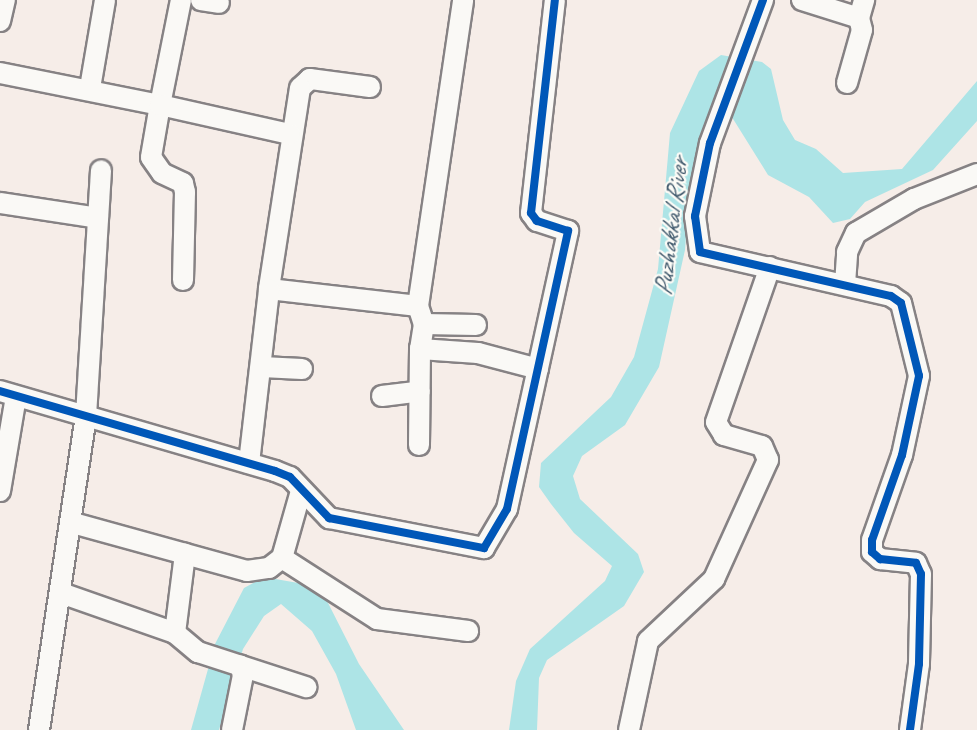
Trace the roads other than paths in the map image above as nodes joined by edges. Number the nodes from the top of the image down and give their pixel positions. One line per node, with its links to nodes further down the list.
1 (5, 0): 9 (street)
2 (105, 0): 13 (street)
3 (181, 0): 14 (street)
4 (463, 0): 24 (street)
5 (555, 0): 29 (street)
6 (763, 0): 20 (street)
7 (802, 0): 8 (street)
8 (862, 9): 11 (street)
9 (0, 21)
10 (0, 74): 13 (street)
11 (847, 83)
12 (370, 87): 15 (street)
13 (90, 88): 14 (street)
14 (160, 105): 15 (street); 21 (street)
15 (290, 134): 23 (street)
16 (101, 170): 19 (street)
17 (977, 174): 22 (street)
18 (0, 203): 19 (street)
19 (98, 218): 33 (street)
20 (770, 267): 22 (street); 48 (street)
21 (183, 280)
22 (845, 284): 49 (street)
23 (269, 289): 24 (street); 27 (street)
24 (421, 315): 25 (street); 26 (street)
25 (476, 325)
26 (420, 349): 29 (street); 30 (street)
27 (262, 367): 28 (street); 35 (street)
28 (302, 369)
29 (538, 369): 36 (street)
30 (420, 391): 32 (street); 34 (street)
31 (8, 394): 33 (street); 37 (street)
32 (382, 396)
33 (86, 416): 35 (street); 38 (street)
34 (419, 445)
35 (249, 463): 36 (street)
36 (301, 490): 40 (street)
37 (0, 491)
38 (73, 523): 39 (street); 41 (street)
39 (185, 554): 40 (street); 43 (street)
40 (282, 558): 42 (street)
41 (61, 593): 43 (street); 46 (street)
42 (468, 631)
43 (175, 633): 44 (street)
44 (240, 665): 45 (street); 47 (street)
45 (306, 687)
46 (39, 730)
47 (232, 730)
48 (629, 730)
49 (910, 730)

